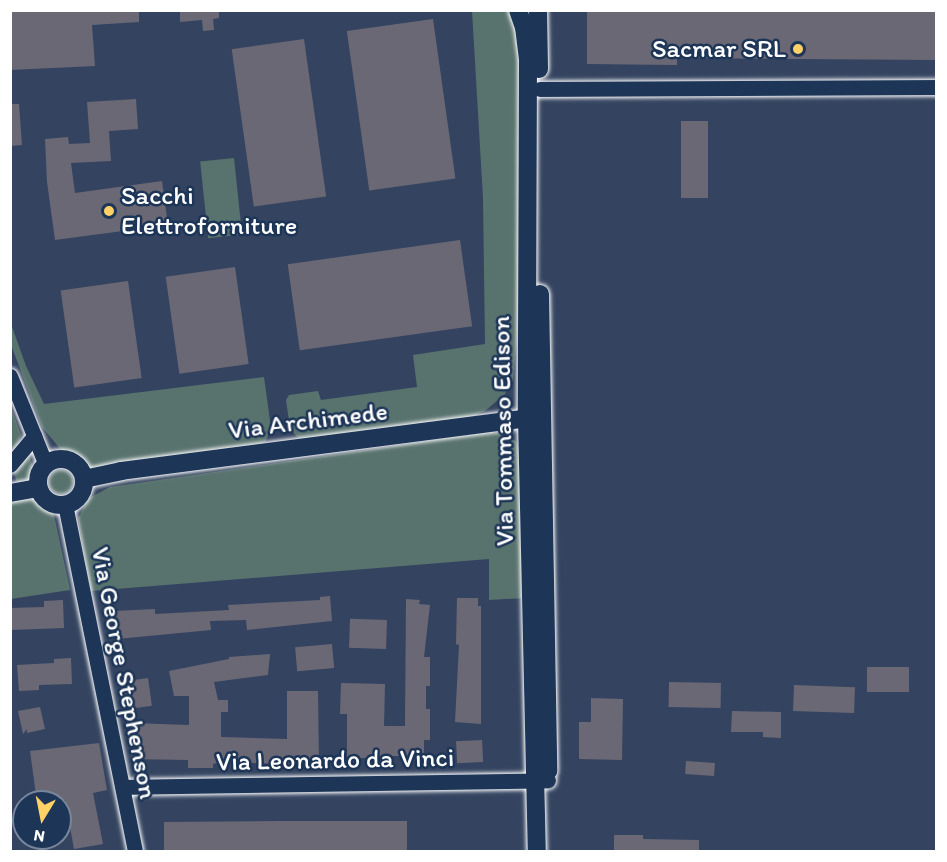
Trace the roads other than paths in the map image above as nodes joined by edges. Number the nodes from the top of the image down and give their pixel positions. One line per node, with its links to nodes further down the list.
1 (518, 10): 6 (street, Via Tommaso Edison)
2 (538, 10): 4 (street, Via Tommaso Edison)
3 (936, 87): 4 (street)
4 (540, 89): 6 (street, Via Tommaso Edison)
5 (10, 376): 7 (street)
6 (533, 418): 10 (street, Via Archimede); 14 (street, Via Tommaso Edison)
7 (34, 436): 8 (street); 9 (street)
8 (10, 465)
9 (46, 465): 10 (street); 11 (street)
10 (84, 479): 13 (street)
11 (39, 488): 12 (street); 13 (street)
12 (10, 493)
13 (65, 504): 15 (street, Via George Stephenson)
14 (542, 780): 15 (street, Via Leonardo da Vinci); 17 (street, Via Tommaso Edison); 18 (street, Via Tommaso Edison)
15 (123, 787): 16 (street, Via George Stephenson)
16 (135, 852)
17 (537, 852)
18 (549, 852)

